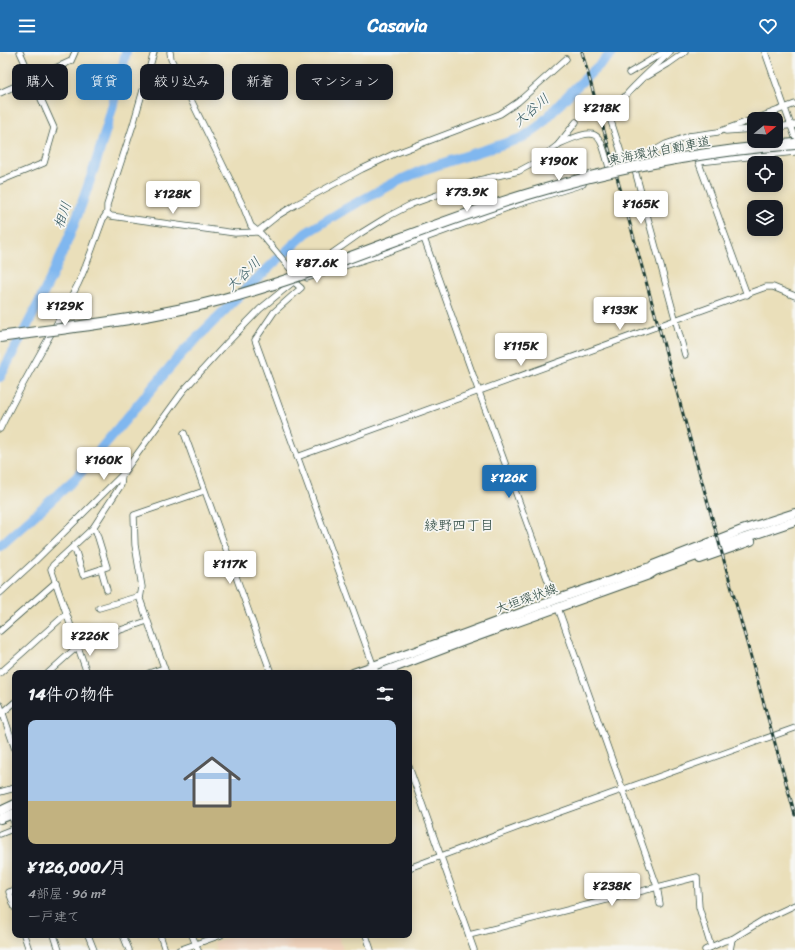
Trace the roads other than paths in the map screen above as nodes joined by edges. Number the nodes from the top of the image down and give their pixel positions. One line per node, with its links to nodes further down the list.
1 (20, 52): 10 (street)
2 (75, 52): 11 (street)
3 (154, 52): 36 (street)
4 (170, 52): 38 (street)
5 (664, 52): 12 (street)
6 (670, 52): 13 (street)
7 (685, 52): 13 (street)
8 (765, 52): 18 (street)
9 (566, 59): 38 (street)
10 (26, 64)
11 (64, 64)
12 (629, 73)
13 (641, 79): 33 (street)
14 (12, 87): 15 (street)
15 (0, 93)
16 (42, 100): 35 (street)
17 (795, 104): 18 (street)
18 (785, 108): 19 (street); 22 (street)
19 (774, 112)
20 (576, 122): 29 (street)
21 (747, 122): 25 (street)
22 (793, 125): 23 (street); 27 (street)
23 (783, 126)
24 (747, 130): 25 (street)
25 (718, 132): 26 (street)
26 (689, 136): 31 (street); 32 (street)
27 (795, 137)
28 (795, 144): 45 (highway, 東海環状自動車道, bridge)
29 (558, 145): 34 (street); 40 (street)
30 (795, 152): 31 (street)
31 (699, 162): 42 (street)
32 (633, 163): 33 (street); 44 (street)
33 (625, 165): 34 (street)
34 (610, 172): 39 (street)
35 (0, 181)
36 (106, 213): 38 (street); 48 (street)
37 (420, 226): 39 (street)
38 (257, 232): 40 (street)
39 (424, 238): 40 (street); 47 (street)
40 (300, 278): 41 (street)
41 (294, 282): 50 (street); 51 (street)
42 (747, 295): 43 (street); 44 (street)
43 (795, 296)
44 (676, 320): 46 (street); 47 (street)
45 (0, 336)
46 (685, 355)
47 (479, 392): 50 (street); 66 (street)
48 (0, 429)
49 (184, 433): 52 (street)
50 (297, 457): 74 (street)
51 (122, 475): 57 (street); 64 (street)
52 (204, 491): 65 (street); 78 (street)
53 (795, 513): 61 (main road)
54 (795, 517): 58 (main road, 大垣環状線)
55 (795, 521): 58 (main road, 大垣環状線)
56 (795, 524): 61 (main road)
57 (94, 528): 59 (street); 60 (street)
58 (737, 540): 61 (main road, 大垣環状線)
59 (73, 548): 60 (street); 62 (street)
60 (101, 569): 63 (street)
61 (648, 571): 66 (main road, 大垣環状線); 68 (main road, 大垣環状線)
62 (56, 582): 69 (street); 71 (street)
63 (108, 590)
64 (0, 593)
65 (140, 596): 67 (street); 70 (street)
66 (555, 600): 74 (main road, 大垣環状線)
67 (99, 608)
68 (558, 608): 79 (main road, 大垣環状線); 88 (street)
69 (66, 614): 73 (street); 80 (street)
70 (147, 621): 72 (street); 77 (street)
71 (0, 631)
72 (106, 635)
73 (78, 646): 75 (street); 76 (street)
74 (374, 669)
75 (55, 670)
76 (86, 670)
77 (165, 670)
78 (270, 670)
79 (388, 670)
80 (0, 673)
81 (0, 705): 83 (street)
82 (12, 705): 83 (street)
83 (1, 714): 85 (street)
84 (795, 728): 88 (street)
85 (12, 742)
86 (412, 775): 96 (street)
87 (12, 789): 89 (street)
88 (623, 789): 96 (street); 98 (street)
89 (0, 792)
90 (12, 805): 91 (main road)
91 (0, 811)
92 (12, 814): 93 (main road)
93 (0, 819)
94 (12, 829): 95 (street)
95 (0, 834)
96 (441, 857): 97 (street); 103 (street)
97 (412, 867)
98 (657, 886): 101 (street); 103 (street); 113 (street)
99 (12, 891): 100 (street)
100 (12, 900)
101 (660, 904)
102 (795, 905): 111 (street)
103 (469, 935): 121 (street)
104 (25, 938): 114 (street)
105 (55, 938): 115 (street)
106 (89, 938): 116 (street)
107 (125, 938): 117 (street)
108 (161, 938): 118 (street)
109 (215, 938): 112 (street)
110 (367, 938): 120 (street)
111 (732, 940): 113 (street); 122 (street)
112 (197, 947): 119 (street)
113 (708, 949)
114 (29, 950)
115 (59, 950)
116 (94, 950)
117 (129, 950)
118 (165, 950)
119 (179, 950)
120 (371, 950)
121 (474, 950)
122 (730, 950)

